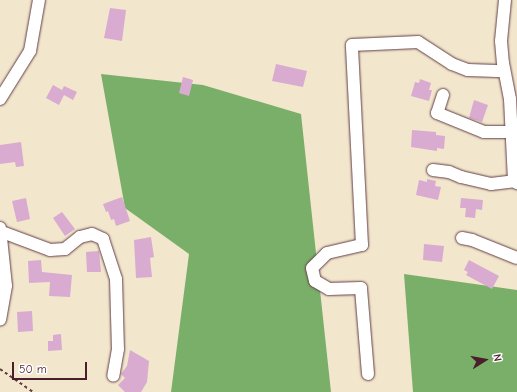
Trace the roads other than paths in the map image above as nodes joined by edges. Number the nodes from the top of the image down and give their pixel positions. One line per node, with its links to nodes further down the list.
1 (39, 0): 5 (street)
2 (505, 0): 3 (street)
3 (504, 71): 6 (street); 13 (street)
4 (443, 96): 6 (street)
5 (0, 99)
6 (514, 132): 8 (street)
7 (433, 170): 8 (street)
8 (516, 182)
9 (1, 230): 12 (street); 14 (street)
10 (462, 238): 11 (street)
11 (517, 258)
12 (0, 319)
13 (368, 374)
14 (113, 376)

